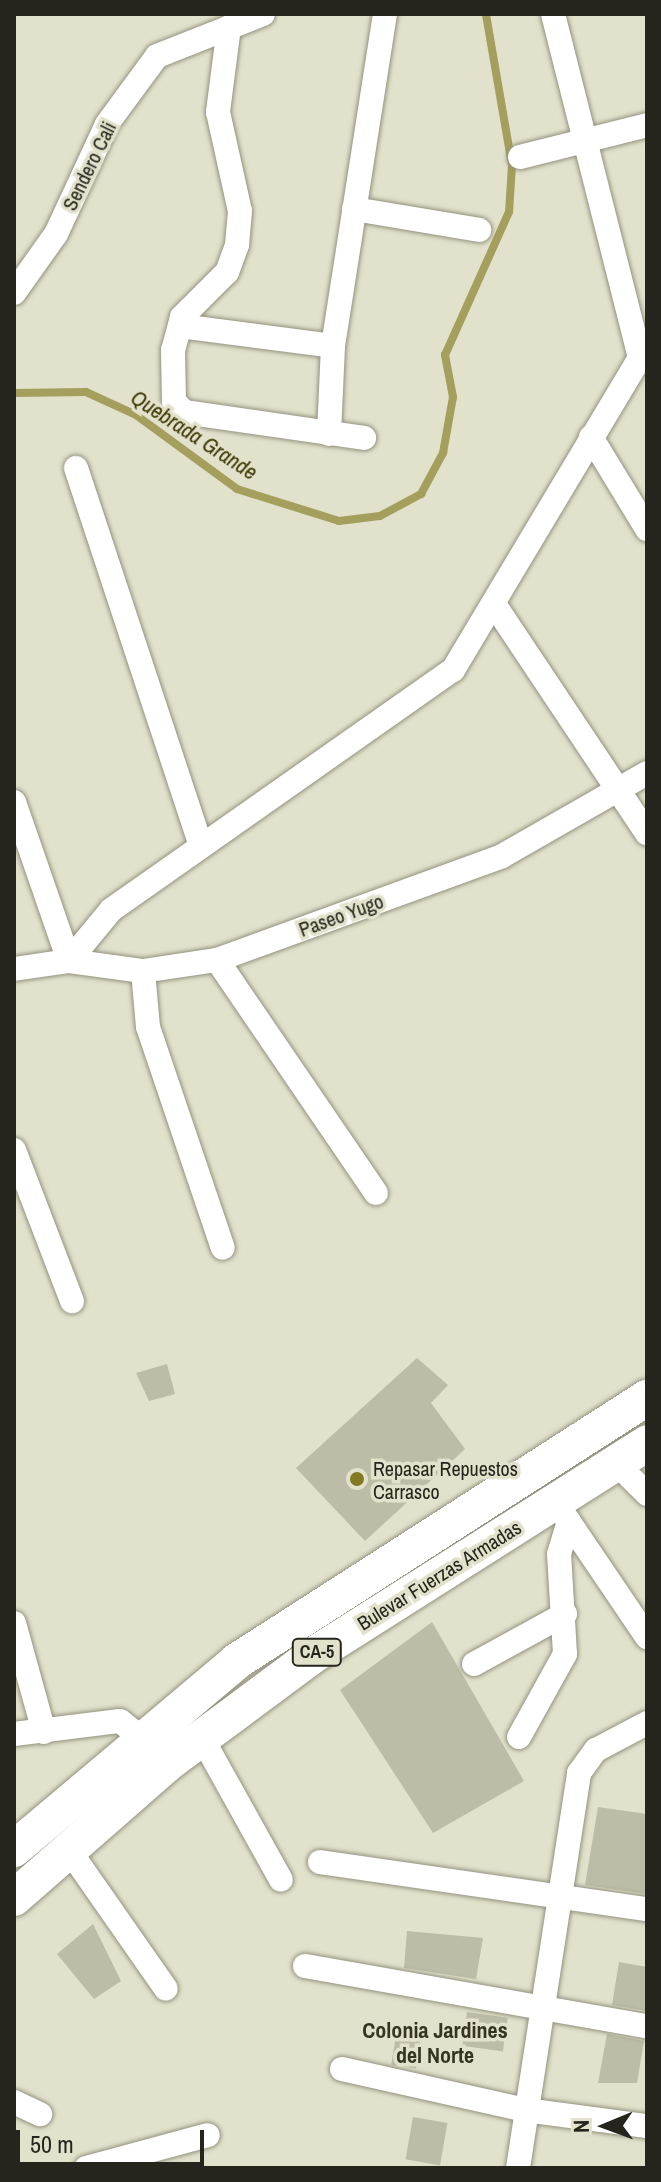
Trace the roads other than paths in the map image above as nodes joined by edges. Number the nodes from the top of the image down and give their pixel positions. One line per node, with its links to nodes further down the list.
1 (263, 14): 4 (street, Sendero Cali)
2 (385, 14): 8 (street)
3 (553, 14): 6 (street)
4 (229, 27): 10 (street, Sendero Cali); 11 (street)
5 (647, 125): 6 (street)
6 (588, 140): 7 (street); 13 (street)
7 (520, 157)
8 (354, 209): 9 (street); 12 (street)
9 (479, 230)
10 (14, 293)
11 (180, 326): 12 (street); 14 (street)
12 (333, 346): 14 (street)
13 (643, 351): 15 (street)
14 (329, 434): 16 (street)
15 (591, 437): 18 (street); 19 (street)
16 (364, 438)
17 (76, 468): 24 (street)
18 (647, 529)
19 (496, 607): 21 (street); 24 (street)
20 (647, 773): 21 (street, Paseo Yugo)
21 (620, 789): 23 (street); 25 (street, Paseo Yugo)
22 (14, 802): 26 (street)
23 (647, 833)
24 (200, 843): 26 (street)
25 (217, 960): 28 (street, Paseo Yugo); 30 (street)
26 (69, 961): 27 (street, Paseo Yugo); 28 (street, Paseo Yugo)
27 (14, 969)
28 (143, 971): 31 (street)
29 (14, 1150): 32 (street)
30 (376, 1193)
31 (223, 1248)
32 (72, 1301)
33 (647, 1398): 47 (highway, Bulevar Fuerzas Armadas / CA-5)
34 (647, 1443): 35 (highway, Bulevar Fuerzas Armadas / CA-5)
35 (616, 1463): 36 (street); 37 (highway, Bulevar Fuerzas Armadas / CA-5)
36 (647, 1494)
37 (562, 1512): 38 (street); 40 (street); 46 (highway, Bulevar Fuerzas Armadas / CA-5)
38 (565, 1614): 41 (street); 45 (street)
39 (14, 1623): 43 (street)
40 (647, 1637)
41 (474, 1664)
42 (647, 1723): 52 (street)
43 (44, 1732): 44 (street); 47 (street)
44 (14, 1734)
45 (519, 1737)
46 (202, 1738): 49 (highway, Bulevar Fuerzas Armadas / CA-5); 51 (street)
47 (144, 1740): 48 (highway, Bulevar Fuerzas Armadas / CA-5)
48 (14, 1849)
49 (69, 1850): 53 (highway, Bulevar Fuerzas Armadas / CA-5); 56 (street)
50 (320, 1862): 52 (street)
51 (281, 1880)
52 (559, 1896): 54 (street); 57 (street)
53 (14, 1898)
54 (647, 1909)
55 (305, 1966): 57 (street)
56 (166, 1989)
57 (540, 2009): 58 (street); 61 (street)
58 (647, 2026)
59 (342, 2069): 61 (street)
60 (14, 2102): 62 (street)
61 (525, 2110): 63 (street); 66 (street)
62 (40, 2114)
63 (647, 2126)
64 (208, 2135): 65 (street)
65 (86, 2168)
66 (518, 2168)

